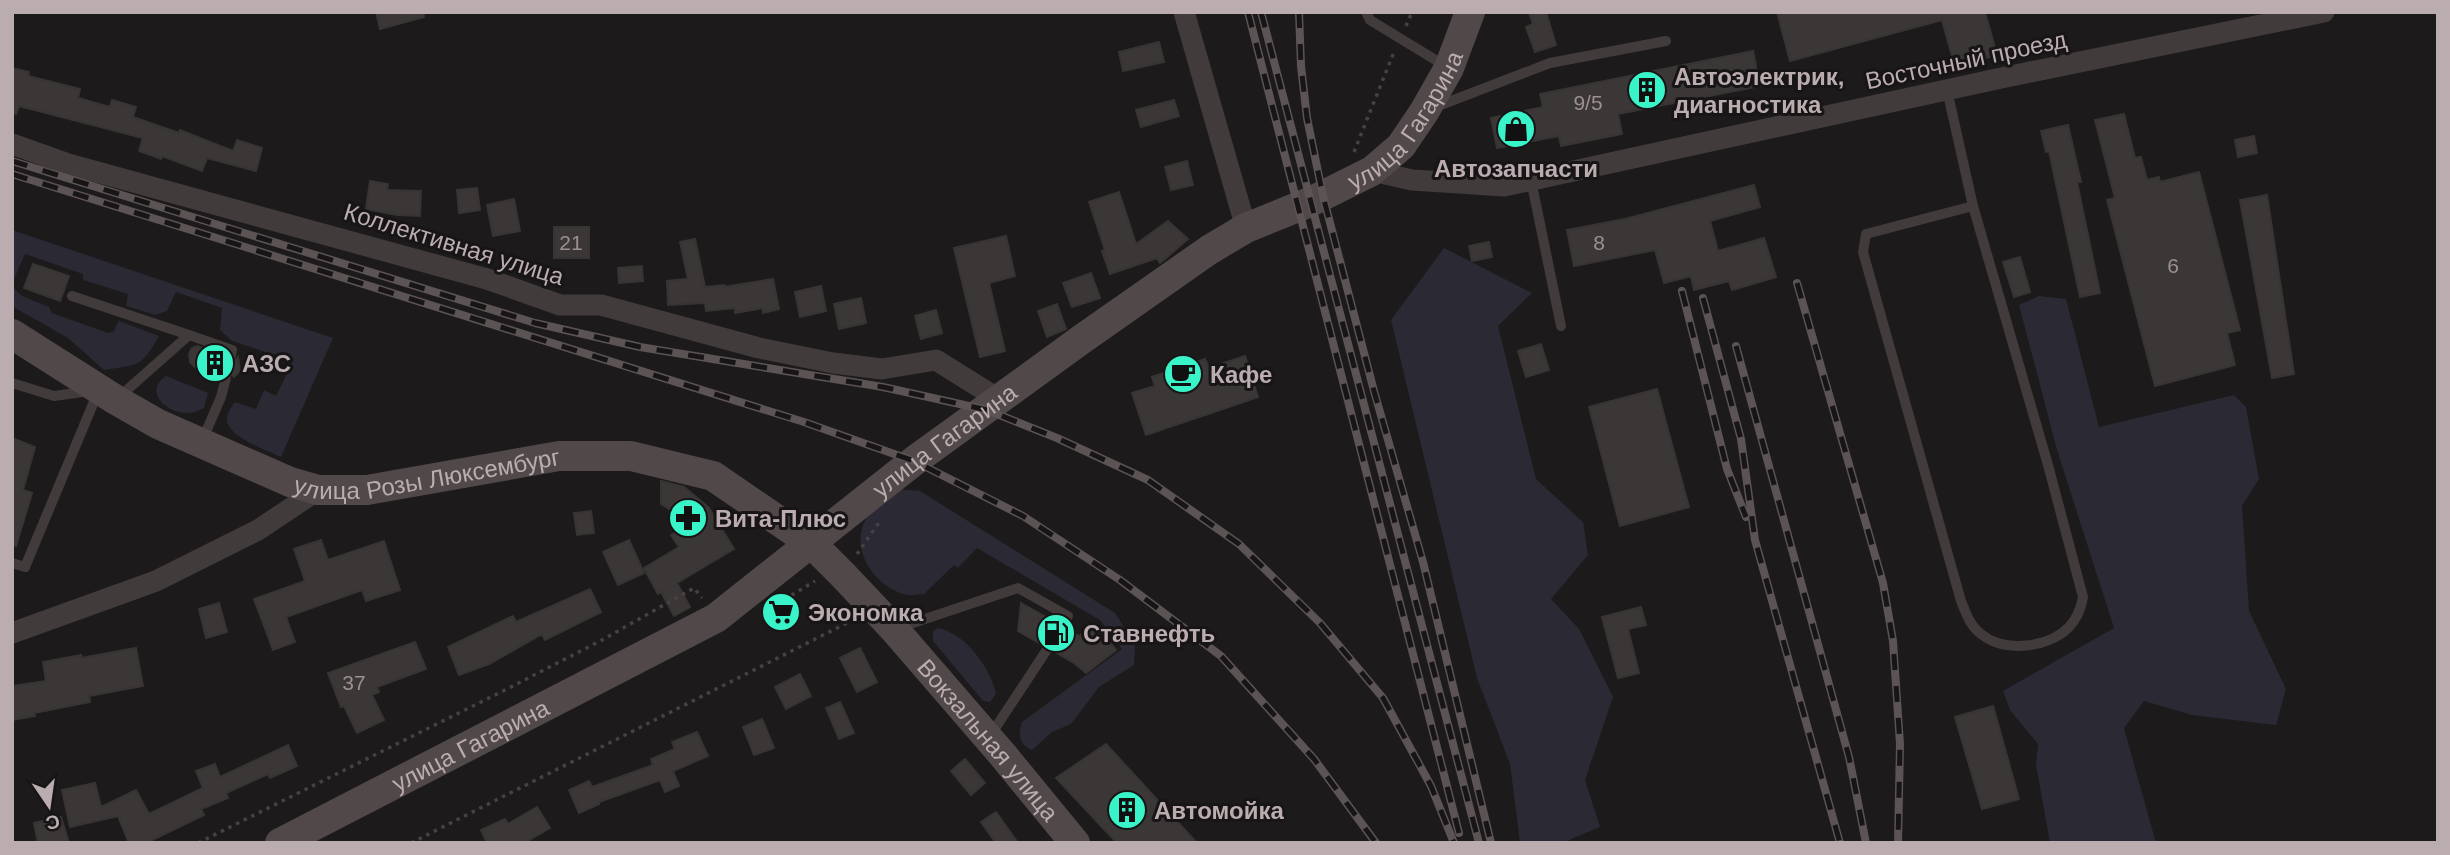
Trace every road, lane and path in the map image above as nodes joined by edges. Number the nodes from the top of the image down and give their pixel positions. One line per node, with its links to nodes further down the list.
1 (1184, 12): 15 (street)
2 (1366, 12): 6 (lane)
3 (1412, 12): 6 (path)
4 (1470, 12): 8 (main road, улица Гагарина)
5 (2324, 12): 9 (street, Восточный проезд)
6 (1400, 37): 8 (lane); 12 (path)
7 (1666, 41): 10 (lane)
8 (1449, 68): 10 (main road, улица Гагарина)
9 (1947, 90): 13 (street, Восточный проезд); 14 (lane)
10 (1424, 112): 12 (main road, улица Гагарина)
11 (12, 144): 24 (street, Коллективная улица)
12 (1361, 166): 13 (street, Восточный проезд); 15 (main road, улица Гагарина)
13 (1531, 180): 17 (lane)
14 (1973, 206): 14 (lane)
15 (1246, 228): 24 (main road, улица Гагарина)
16 (72, 296): 19 (lane)
17 (1561, 326)
18 (12, 334): 23 (main road, улица Розы Люксембург)
19 (190, 335): 20 (lane); 23 (lane)
20 (231, 355)
21 (226, 378): 25 (lane)
22 (12, 383): 23 (lane)
23 (108, 395): 25 (main road, улица Розы Люксембург); 29 (lane)
24 (1000, 400): 28 (main road, улица Гагарина)
25 (201, 444): 26 (main road, улица Розы Люксембург)
26 (318, 490): 28 (main road, улица Розы Люксембург); 36 (street)
27 (883, 517): 30 (path)
28 (811, 543): 30 (main road, улица Розы Люксембург); 33 (main road, улица Гагарина)
29 (12, 563)
30 (843, 575): 31 (path); 35 (main road, Вокзальная улица)
31 (773, 606)
32 (858, 617): 41 (path)
33 (716, 618): 39 (path); 40 (main road, улица Гагарина)
34 (1062, 626): 35 (lane)
35 (894, 629): 38 (main road, Вокзальная улица)
36 (12, 633)
37 (1048, 648): 38 (lane)
38 (988, 738): 42 (main road, Вокзальная улица)
39 (198, 843)
40 (280, 843)
41 (411, 843)
42 (1074, 843)

